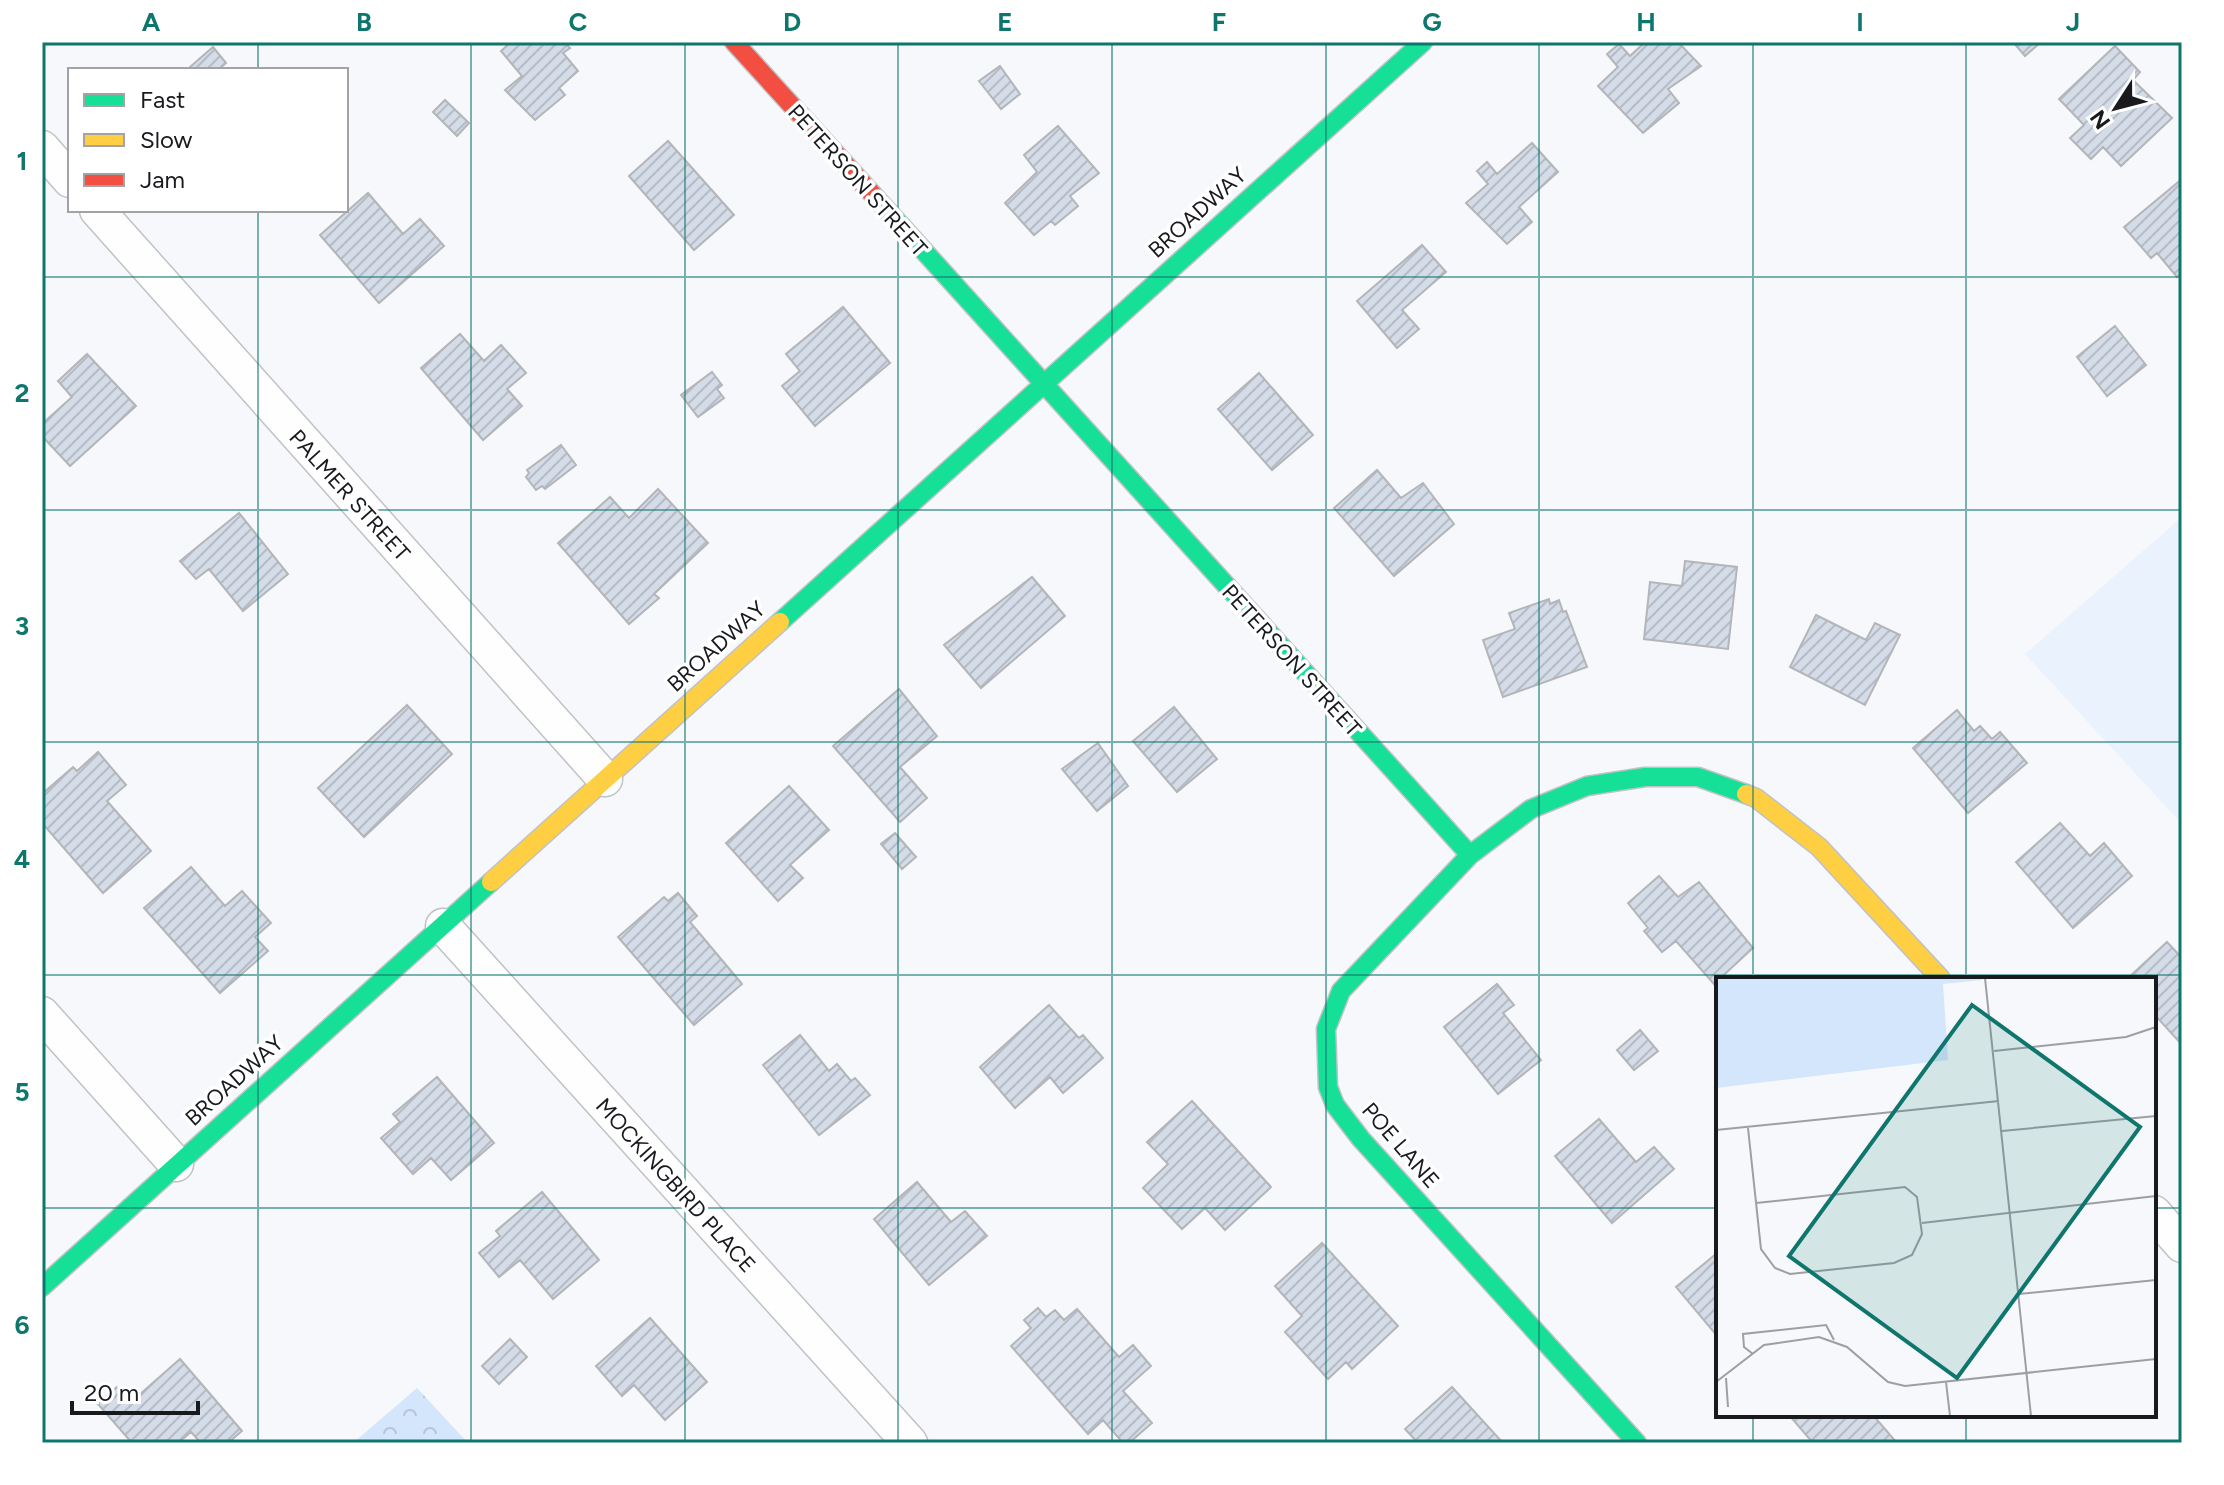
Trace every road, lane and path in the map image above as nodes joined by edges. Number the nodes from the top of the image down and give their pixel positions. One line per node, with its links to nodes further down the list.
1 (734, 42): 6 (street, PETERSON STREET)
2 (1423, 42): 6 (street, BROADWAY)
3 (42, 148): 4 (street)
4 (68, 178)
5 (99, 212): 7 (street, PALMER STREET)
6 (1041, 383): 7 (street, BROADWAY); 8 (street, PETERSON STREET)
7 (605, 779): 9 (street, BROADWAY)
8 (1470, 855): 10 (street); 17 (street, POE LANE)
9 (443, 926): 12 (street, BROADWAY); 16 (street, MOCKINGBIRD PLACE)
10 (1939, 977)
11 (42, 1014): 12 (street)
12 (176, 1164): 15 (street, BROADWAY)
13 (2156, 1215): 14 (street)
14 (2182, 1245)
15 (42, 1287)
16 (910, 1443)
17 (1637, 1443)

